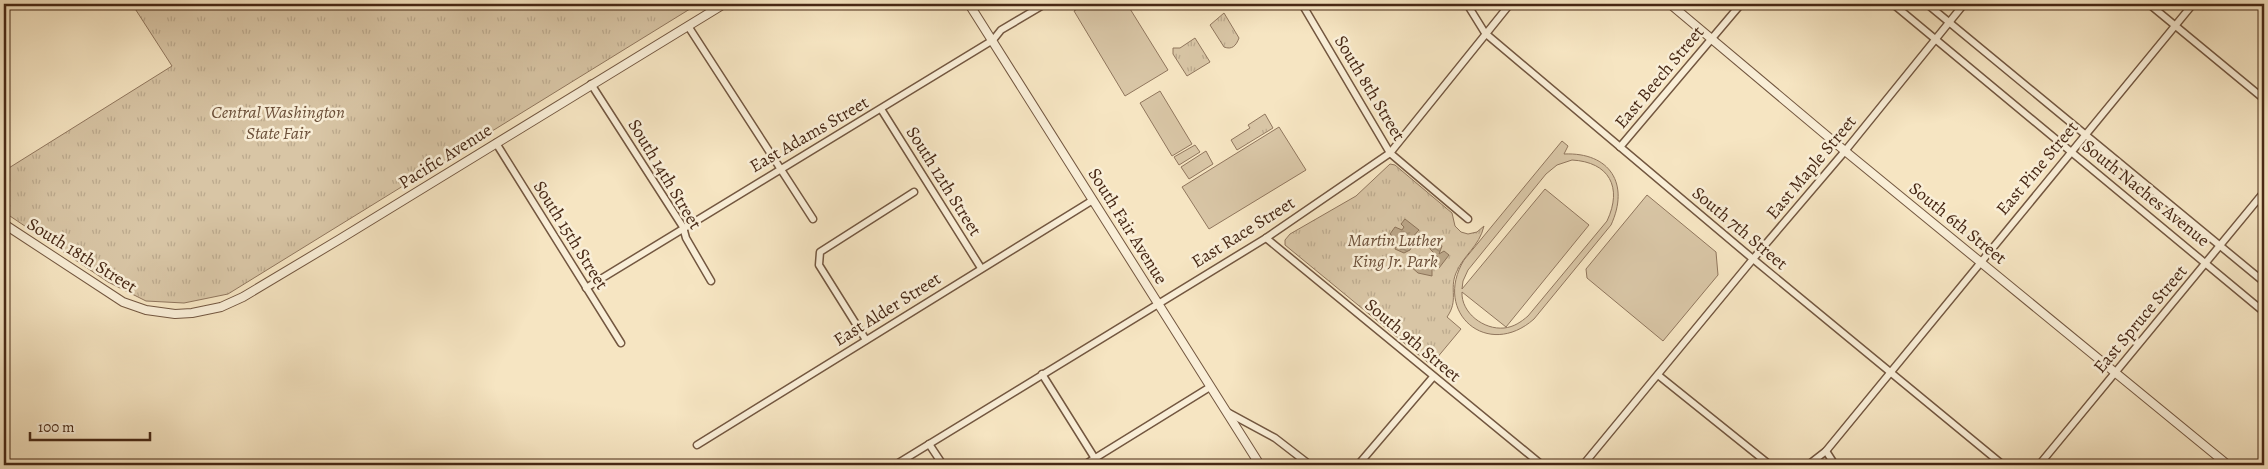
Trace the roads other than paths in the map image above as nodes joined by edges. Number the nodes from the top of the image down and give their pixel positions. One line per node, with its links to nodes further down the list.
1 (724, 4): 16 (street, Pacific Avenue)
2 (969, 4): 19 (street, South Fair Avenue)
3 (1045, 4): 19 (street, East Adams Street)
4 (1302, 4): 29 (street, South 8th Street)
5 (1468, 4): 17 (street, South 7th Street)
6 (1510, 4): 17 (street, East Race Street)
7 (1670, 4): 18 (street, South 6th Street)
8 (1741, 4): 18 (street, East Beech Street)
9 (1893, 4): 20 (street, South Naches Avenue)
10 (1927, 4): 14 (street, South Naches Avenue)
11 (1964, 4): 14 (street, East Maple Street)
12 (2150, 4): 15 (street)
13 (2193, 4): 15 (street, East Pine Street)
14 (1949, 22): 20 (street, East Maple Street); 24 (street, South Naches Avenue)
15 (2175, 25): 22 (street); 24 (street, East Pine Street)
16 (688, 26): 21 (street, Pacific Avenue); 30 (street)
17 (1485, 33): 26 (street, South 7th Street); 29 (street, East Race Street)
18 (1712, 39): 26 (street, East Beech Street); 27 (street, South 6th Street)
19 (993, 40): 23 (street, East Adams Street); 33 (street, South Fair Avenue)
20 (1935, 40): 27 (street, East Maple Street); 28 (street, South Naches Avenue)
21 (591, 84): 25 (street, Pacific Avenue); 37 (street, South 14th Street)
22 (2264, 98)
23 (881, 109): 30 (street, East Adams Street); 43 (street, South 12th Street)
24 (2086, 133): 28 (street, East Pine Street); 39 (street, South Naches Avenue)
25 (496, 143): 46 (street, South 15th Street); 49 (street, Pacific Avenue)
26 (1620, 147): 40 (street, South 7th Street)
27 (1845, 151): 40 (street, East Maple Street); 41 (street, South 6th Street)
28 (2070, 151): 41 (street, East Pine Street); 42 (street, South Naches Avenue)
29 (1390, 153): 35 (street, South 8th Street); 38 (street, East Race Street)
30 (780, 168): 34 (street); 37 (street, East Adams Street)
31 (914, 192): 50 (street)
32 (2264, 192): 39 (street, East Spruce Street)
33 (1093, 200): 43 (street, East Alder Street); 47 (street, South Fair Avenue)
34 (813, 219)
35 (1468, 219)
36 (4, 224): 49 (street, South 18th Street)
37 (683, 228): 44 (street, South 14th Street); 46 (street, East Adams Street)
38 (1266, 238): 47 (street, East Race Street); 56 (street, South 9th Street)
39 (2220, 246): 42 (street, East Spruce Street); 45 (street, South Naches Avenue)
40 (1753, 259): 52 (street, South 7th Street); 55 (street, East Maple Street)
41 (1980, 261): 52 (street, East Pine Street); 53 (street, South 6th Street)
42 (2207, 262): 48 (street, South Naches Avenue); 53 (street, East Spruce Street)
43 (981, 268): 50 (street, East Alder Street)
44 (711, 281)
45 (2264, 282)
46 (586, 288): 51 (street, South 15th Street)
47 (1159, 302): 54 (street, East Race Street); 57 (street, South Fair Avenue)
48 (2264, 312)
49 (174, 314)
50 (866, 340): 60 (street, East Alder Street)
51 (621, 343)
52 (1890, 372): 61 (street, East Pine Street); 75 (street, South 7th Street)
53 (2115, 372): 76 (street, East Spruce Street); 77 (street, South 6th Street)
54 (1042, 374): 59 (street, East Race Street); 62 (street)
55 (1658, 375): 71 (street, East Maple Street); 72 (street)
56 (1433, 377): 69 (street); 70 (street, South 9th Street)
57 (1210, 387): 58 (street, South Fair Avenue); 62 (street)
58 (1226, 412): 67 (street, South Fair Avenue); 68 (street)
59 (929, 444): 63 (street, East Race Street); 64 (street)
60 (697, 445)
61 (1826, 451): 73 (street, East Pine Street); 74 (street)
62 (1095, 458): 65 (street); 66 (street)
63 (895, 465)
64 (943, 465)
65 (1084, 465)
66 (1099, 465)
67 (1260, 465)
68 (1310, 465)
69 (1358, 465)
70 (1542, 465)
71 (1583, 465)
72 (1770, 465)
73 (1808, 465)
74 (1835, 465)
75 (2003, 465)
76 (2039, 465)
77 (2228, 465)

